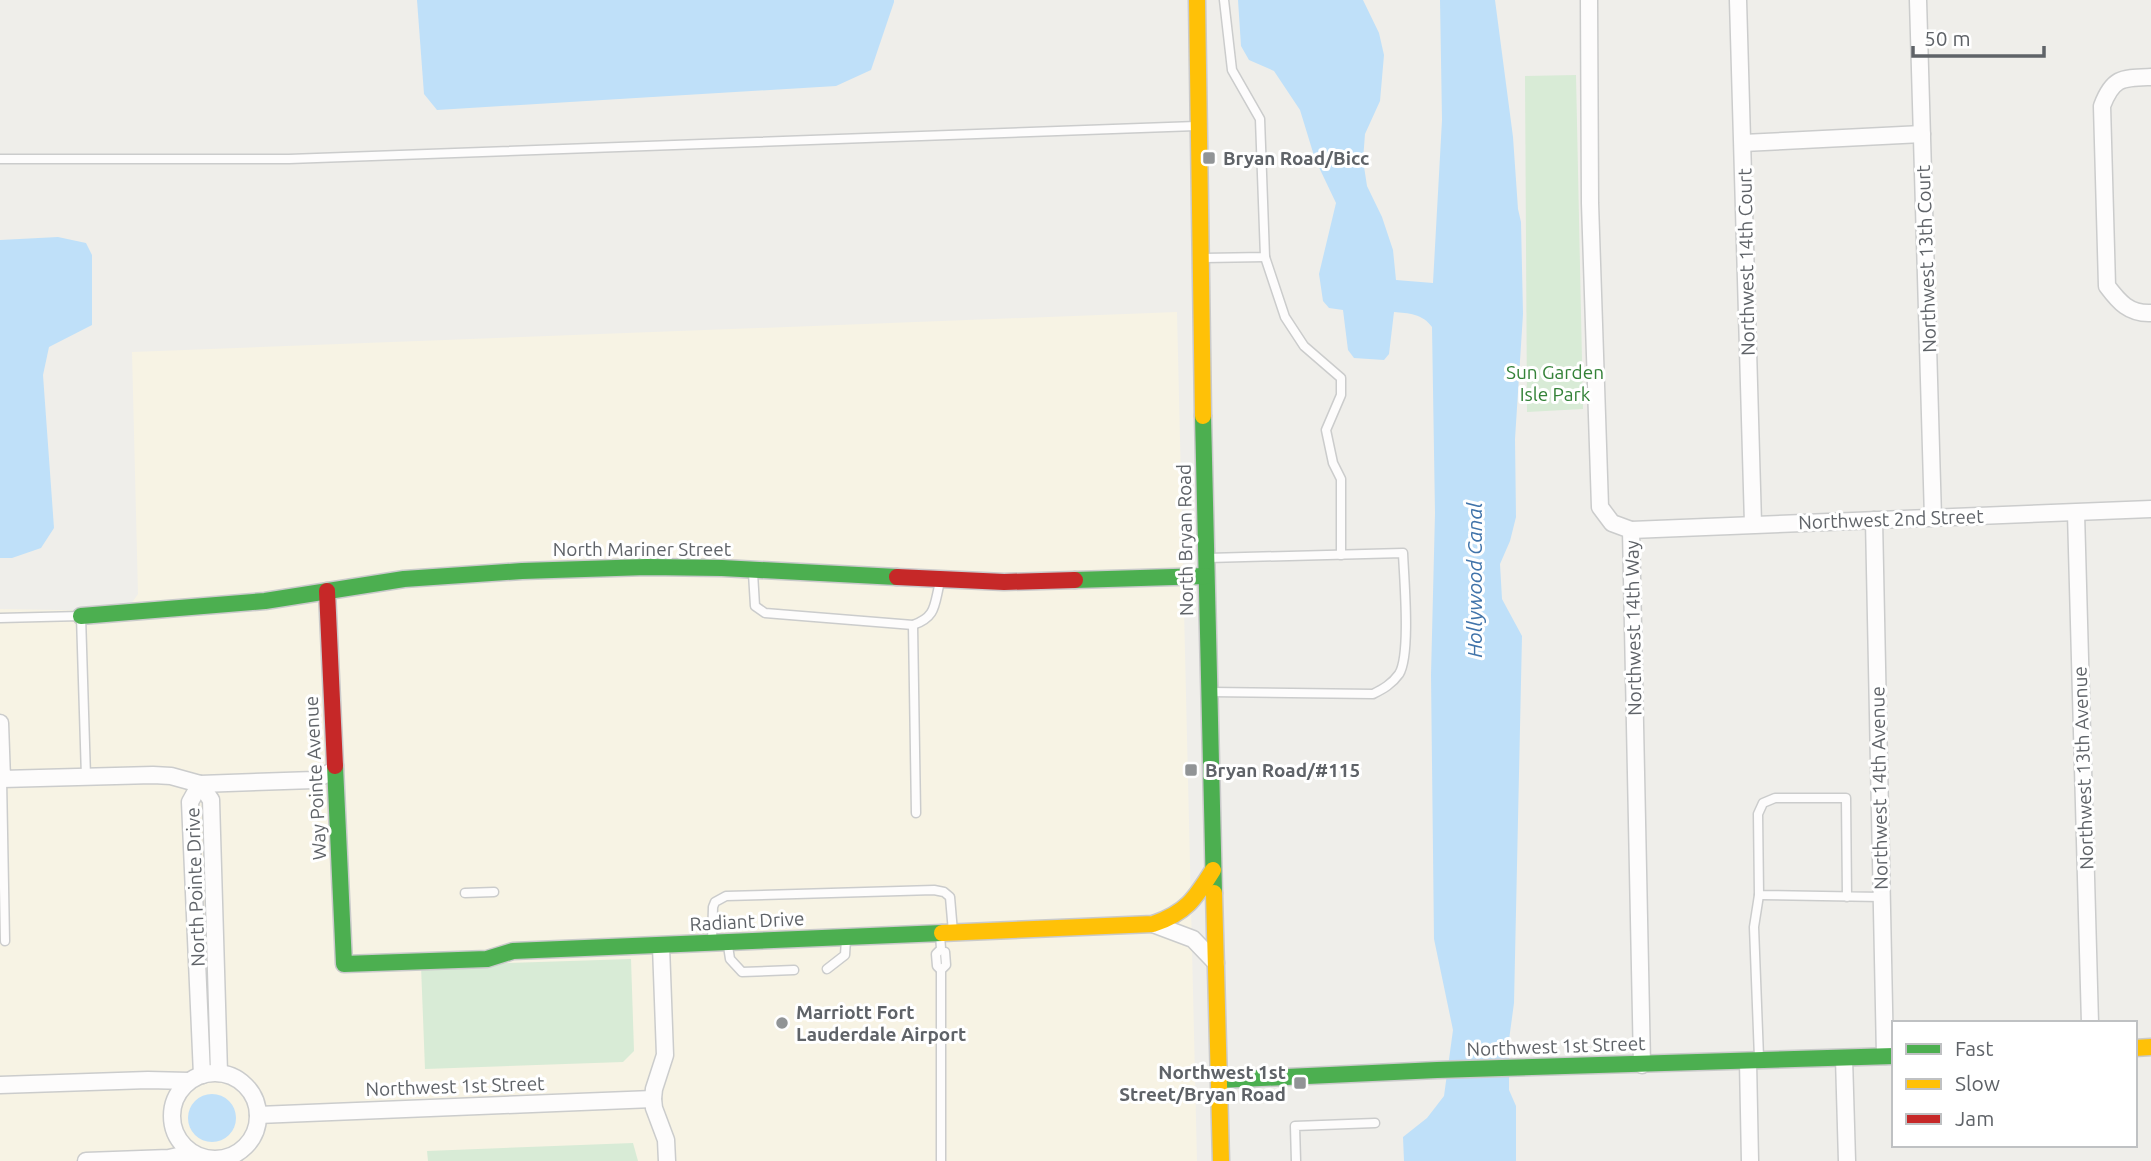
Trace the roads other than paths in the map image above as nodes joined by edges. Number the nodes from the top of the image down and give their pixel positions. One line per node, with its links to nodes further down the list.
1 (1197, 0): 7 (street, North Bryan Road)
2 (1224, 0): 11 (lane)
3 (1589, 0): 19 (street, Northwest 14th Way)
4 (1738, 0): 9 (street, Northwest 14th Court)
5 (1918, 0): 8 (street, Northwest 13th Court)
6 (2151, 77): 13 (street)
7 (1199, 126): 10 (lane); 12 (street, North Bryan Road)
8 (1923, 134): 9 (street); 16 (street, Northwest 13th Court)
9 (1743, 143): 18 (street, Northwest 14th Court)
10 (0, 159)
11 (1265, 257): 12 (lane); 20 (lane)
12 (1201, 258): 21 (street, North Bryan Road)
13 (2151, 313)
14 (2151, 509): 15 (street, Northwest 2nd Street)
15 (2076, 513): 16 (street, Northwest 2nd Street); 52 (street, Northwest 13th Avenue)
16 (1933, 518): 17 (street, Northwest 2nd Street)
17 (1874, 520): 18 (street, Northwest 2nd Street); 41 (street, Northwest 14th Avenue)
18 (1753, 524): 19 (street, Northwest 2nd Street)
19 (1631, 530): 56 (street, Northwest 14th Way)
20 (1341, 555): 21 (lane); 29 (lane)
21 (1205, 558): 23 (street, North Bryan Road)
22 (752, 570): 24 (street, North Mariner Street); 25 (street, North Mariner Street); 28 (lane)
23 (1206, 576): 24 (street, North Mariner Street); 29 (street, North Bryan Road)
24 (940, 579): 28 (lane)
25 (327, 591): 26 (street, North Mariner Street); 31 (street, Way Pointe Avenue)
26 (81, 616): 27 (lane); 32 (lane)
27 (0, 618)
28 (913, 625): 35 (lane)
29 (1209, 692): 36 (street, North Bryan Road)
30 (0, 723): 33 (street)
31 (335, 770): 34 (street); 49 (street, Way Pointe Avenue)
32 (86, 777): 33 (street); 34 (street)
33 (2, 779): 44 (lane)
34 (200, 784): 57 (street, North Pointe Drive); 58 (street, North Pointe Drive)
35 (916, 813)
36 (1213, 870): 42 (street, Radiant Drive); 48 (street, North Bryan Road)
37 (494, 892): 38 (lane)
38 (465, 893)
39 (1759, 895): 40 (lane); 40 (lane); 55 (lane)
40 (1847, 897): 41 (lane)
41 (1881, 897): 53 (street, Northwest 14th Avenue)
42 (1153, 924): 45 (street, Radiant Drive); 48 (street, Radiant Drive)
43 (846, 937): 45 (street, Radiant Drive); 46 (street, Radiant Drive); 50 (lane)
44 (5, 941)
45 (945, 942): 46 (lane); 68 (lane)
46 (720, 943): 47 (street, Radiant Drive); 51 (lane)
47 (661, 946): 49 (street, Radiant Drive); 61 (street)
48 (1216, 963): 59 (street, North Bryan Road)
49 (344, 964)
50 (827, 969)
51 (794, 970)
52 (2090, 1021)
53 (1889, 1056): 54 (street, Northwest 1st Street)
54 (1844, 1058): 55 (street, Northwest 1st Street); 72 (street)
55 (1753, 1061): 56 (street, Northwest 1st Street); 71 (street)
56 (1642, 1065): 59 (street, Northwest 1st Street)
57 (219, 1073): 58 (street); 62 (street)
58 (196, 1078): 60 (street); 64 (street)
59 (1219, 1080): 69 (street, North Bryan Road)
60 (0, 1085)
61 (653, 1099): 62 (street, Northwest 1st Street); 67 (street)
62 (258, 1115): 65 (street)
63 (1375, 1123): 70 (lane)
64 (200, 1158): 65 (street); 66 (street)
65 (223, 1160)
66 (86, 1161)
67 (667, 1161)
68 (941, 1161)
69 (1221, 1161)
70 (1296, 1161)
71 (1750, 1161)
72 (1847, 1161)

